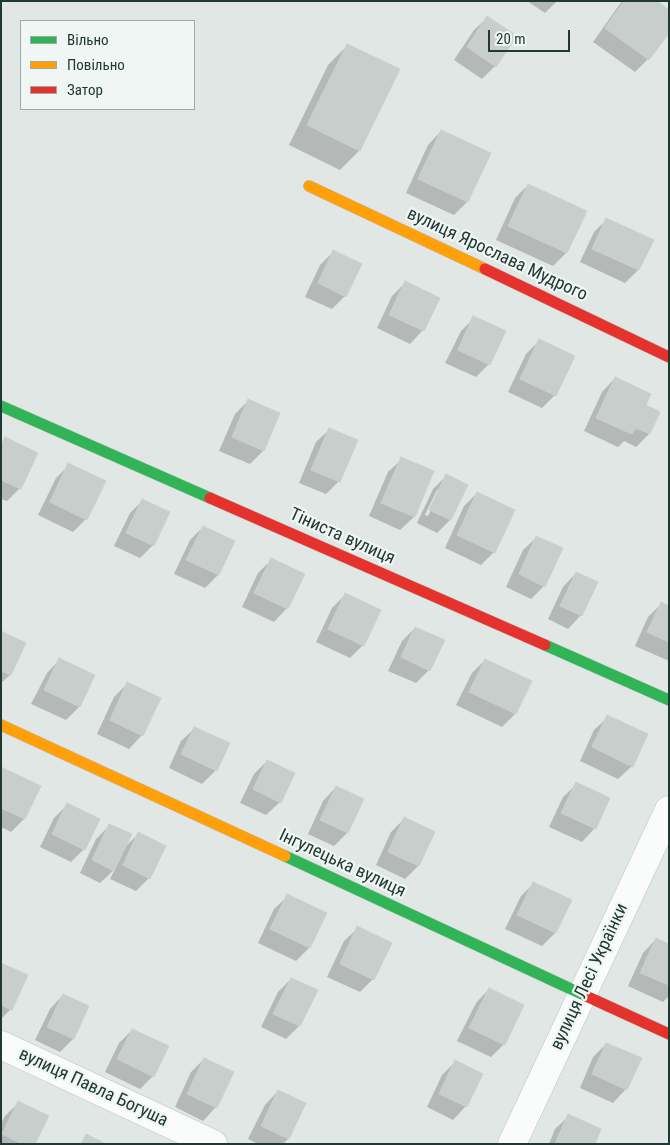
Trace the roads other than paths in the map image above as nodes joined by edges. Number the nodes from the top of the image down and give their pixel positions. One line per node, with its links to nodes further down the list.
1 (309, 186): 2 (street, вулиця Ярослава Мудрого)
2 (669, 356)
3 (1, 406): 4 (street, Тіниста вулиця)
4 (669, 700)
5 (1, 725): 7 (street, Інгулецька вулиця)
6 (669, 810): 7 (street, вулиця Лесі Українки)
7 (582, 994): 8 (street, Інгулецька вулиця); 11 (street, вулиця Лесі Українки)
8 (669, 1034)
9 (1, 1045): 10 (street, вулиця Павла Богуша)
10 (213, 1144)
11 (512, 1144)

